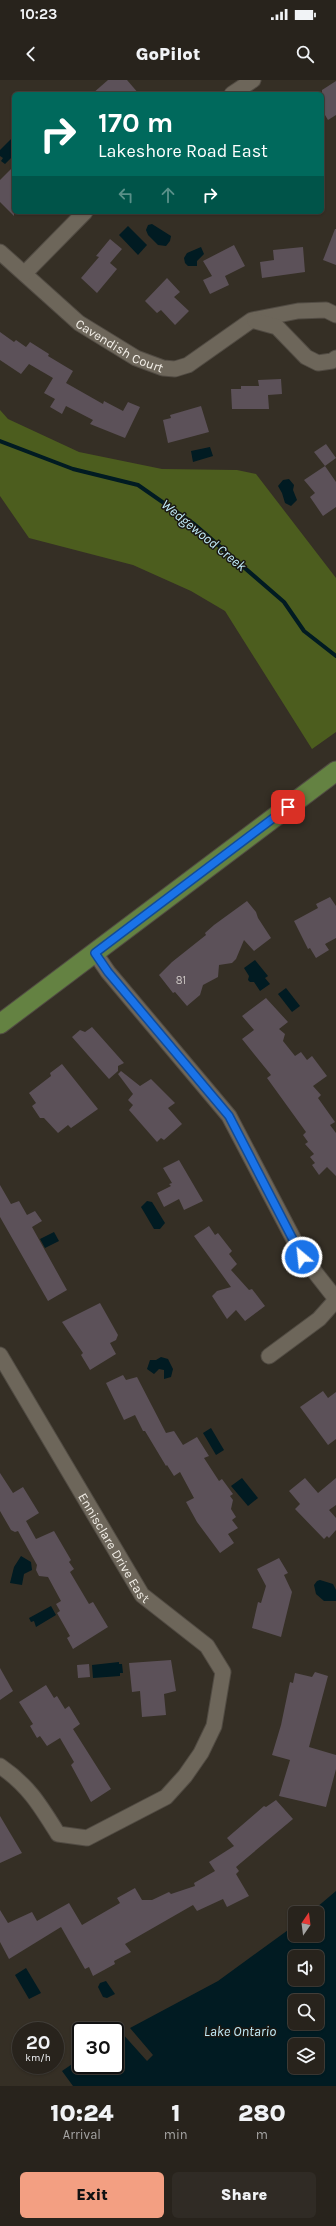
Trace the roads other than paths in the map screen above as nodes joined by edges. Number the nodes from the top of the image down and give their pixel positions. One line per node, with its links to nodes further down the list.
1 (253, 80): 2 (street)
2 (235, 92)
3 (83, 214): 5 (street)
4 (0, 252): 5 (street, Cavendish Court)
5 (25, 273): 7 (street, Cavendish Court)
6 (336, 315): 7 (street, Cavendish Court)
7 (252, 320): 8 (street)
8 (336, 358)
9 (336, 771): 10 (main road)
10 (95, 953): 11 (main road); 12 (street)
11 (0, 1024)
12 (336, 1300): 14 (street)
13 (0, 1355): 15 (street, Ennisclare Drive East)
14 (269, 1356)
15 (0, 1766)

